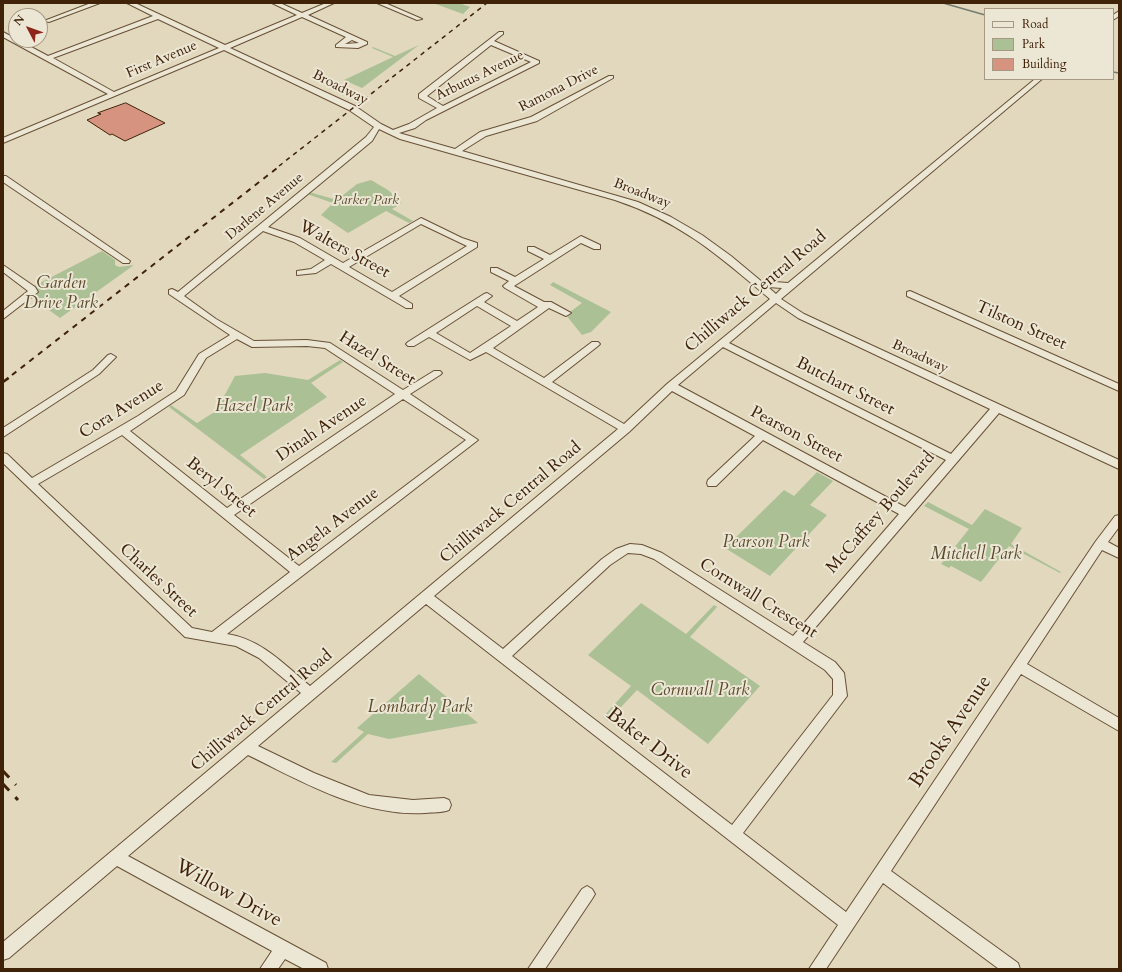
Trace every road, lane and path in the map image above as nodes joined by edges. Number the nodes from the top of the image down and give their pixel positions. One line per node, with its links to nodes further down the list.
1 (97, 3): 9 (street)
2 (130, 3): 7 (street, Broadway)
3 (274, 3): 6 (street)
4 (331, 3): 6 (street, First Avenue)
5 (380, 3): 8 (street)
6 (302, 15): 12 (street); 14 (street, First Avenue)
7 (159, 16): 14 (street, Broadway); 15 (street)
8 (419, 19)
9 (48, 21)
10 (500, 33): 13 (street)
11 (3, 34): 15 (street)
12 (351, 37)
13 (490, 42): 19 (street); 19 (street, Arbutus Avenue)
14 (224, 48): 18 (street, First Avenue); 20 (street, Broadway)
15 (48, 58): 18 (street)
16 (611, 77): 26 (street, Ramona Drive)
17 (1038, 80): 40 (street, Chilliwack Central Road)
18 (115, 94): 25 (street, First Avenue)
19 (443, 109): 21 (street, Arbutus Avenue)
20 (378, 126): 22 (street, Broadway); 23 (street, Darlene Avenue)
21 (412, 126): 22 (street, Arbutus Avenue); 24 (street)
22 (393, 133): 23 (street, Darlene Avenue); 24 (street, Broadway)
23 (369, 139): 28 (street, Darlene Avenue)
24 (409, 139): 26 (street, Broadway)
25 (3, 141)
26 (455, 153): 39 (street, Broadway)
27 (3, 178): 33 (street)
28 (261, 228): 32 (street, Walters Street); 41 (street, Darlene Avenue)
29 (597, 247): 31 (street)
30 (531, 249): 31 (street)
31 (551, 259): 38 (street)
32 (331, 260): 34 (street, Walters Street); 37 (street)
33 (126, 261)
34 (342, 267): 43 (street, Walters Street); 43 (street)
35 (3, 268): 50 (street)
36 (494, 270): 38 (street)
37 (300, 273)
38 (516, 281): 48 (street)
39 (760, 284): 40 (street); 45 (street, Broadway)
40 (789, 286): 45 (street, Chilliwack Central Road)
41 (175, 294): 53 (street, Hazel Street)
42 (910, 294): 62 (street, Tilston Street)
43 (392, 296): 47 (street, Walters Street)
44 (488, 296): 46 (street)
45 (775, 298): 54 (street, Chilliwack Central Road); 64 (street, Broadway)
46 (477, 302): 51 (street); 52 (street)
47 (409, 306)
48 (544, 306): 49 (street); 51 (street)
49 (566, 313)
50 (3, 316)
51 (517, 325): 57 (street)
52 (429, 333): 55 (street); 57 (street)
53 (236, 336): 63 (street, Hazel Street); 66 (street, Cora Avenue)
54 (722, 343): 61 (street, Chilliwack Central Road); 71 (street, Butchart Street)
55 (411, 344)
56 (596, 344): 60 (street)
57 (486, 348): 60 (street)
58 (111, 358): 67 (street)
59 (437, 372): 63 (street, Dinah Avenue)
60 (545, 382): 65 (street)
61 (671, 386): 65 (street, Chilliwack Central Road); 68 (street, Pearson Street)
62 (1119, 388)
63 (403, 394): 69 (street, Hazel Street); 76 (street, Dinah Avenue)
64 (997, 408): 71 (street, McCaffrey Boulevard); 72 (street, Broadway)
65 (625, 429): 81 (street, Chilliwack Central Road)
66 (123, 431): 73 (street, Cora Avenue); 76 (street, Beryl Street)
67 (3, 433)
68 (762, 435): 74 (street); 75 (street, Pearson Street)
69 (473, 440): 80 (street, Angela Avenue)
70 (3, 457): 73 (street, Charles Street)
71 (953, 459): 75 (street, McCaffrey Boulevard)
72 (1119, 465)
73 (31, 483): 82 (street, Charles Street)
74 (712, 483)
75 (906, 513): 83 (street, McCaffrey Boulevard)
76 (227, 514): 80 (street, Beryl Street)
77 (1119, 518): 78 (street, Brooks Avenue)
78 (1100, 544): 79 (street); 85 (street, Brooks Avenue)
79 (1119, 553)
80 (298, 572): 82 (street, Angela Avenue)
81 (425, 596): 84 (street, Baker Drive); 86 (street, Chilliwack Central Road)
82 (214, 637): 86 (street, Charles Street)
83 (794, 643): 84 (street, Cornwall Crescent); 90 (street, Cornwall Crescent)
84 (503, 657): 90 (street, Baker Drive)
85 (1019, 666): 87 (street); 92 (street, Brooks Avenue)
86 (310, 693): 88 (street, Chilliwack Central Road)
87 (1119, 725)
88 (246, 747): 89 (street); 91 (street, Chilliwack Central Road)
89 (444, 805)
90 (733, 835): 94 (street, Baker Drive)
91 (115, 857): 95 (street, Willow Drive); 96 (street, Chilliwack Central Road)
92 (881, 874): 94 (street, Brooks Avenue); 101 (street)
93 (587, 894): 99 (street)
94 (848, 923): 100 (street, Brooks Avenue)
95 (283, 949): 97 (street); 98 (street, Willow Drive)
96 (3, 952)
97 (268, 969)
98 (320, 969)
99 (536, 969)
100 (817, 969)
101 (1012, 969)

